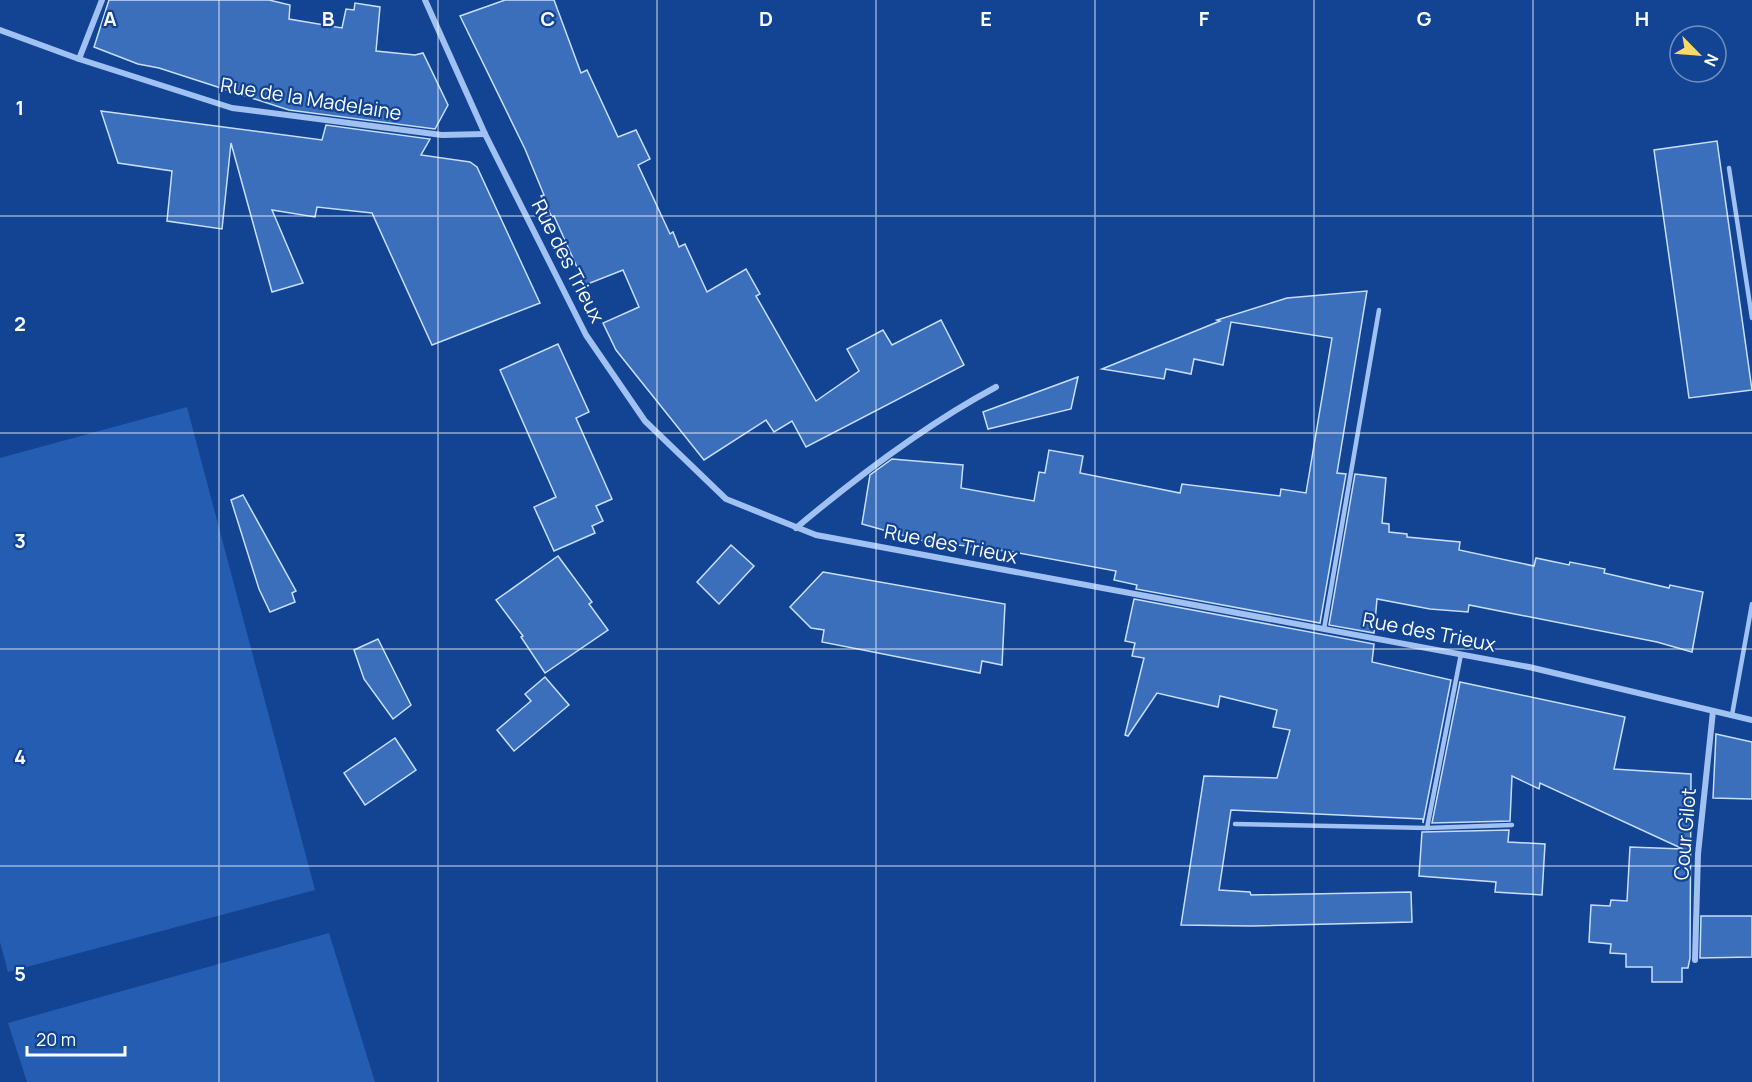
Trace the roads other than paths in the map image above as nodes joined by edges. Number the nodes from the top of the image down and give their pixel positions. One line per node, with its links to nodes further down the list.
1 (102, 0): 4 (street)
2 (425, 0): 5 (street, Rue des Trieux)
3 (0, 30): 4 (street, Rue de la Madelaine)
4 (79, 59): 5 (street, Rue de la Madelaine)
5 (485, 134): 10 (street, Rue des Trieux)
6 (1729, 168): 8 (lane)
7 (1379, 310): 12 (lane)
8 (1752, 318)
9 (996, 387): 10 (street)
10 (796, 528): 12 (street, Rue des Trieux)
11 (1752, 604): 15 (lane)
12 (1324, 629): 13 (street, Rue des Trieux)
13 (1461, 654): 14 (street, Rue des Trieux); 19 (lane)
14 (1713, 711): 15 (street, Rue des Trieux); 20 (street, Cour Gilot)
15 (1732, 715): 16 (street, Rue des Trieux)
16 (1752, 720)
17 (1235, 824): 19 (lane)
18 (1512, 825): 19 (lane)
19 (1427, 828)
20 (1695, 960)

